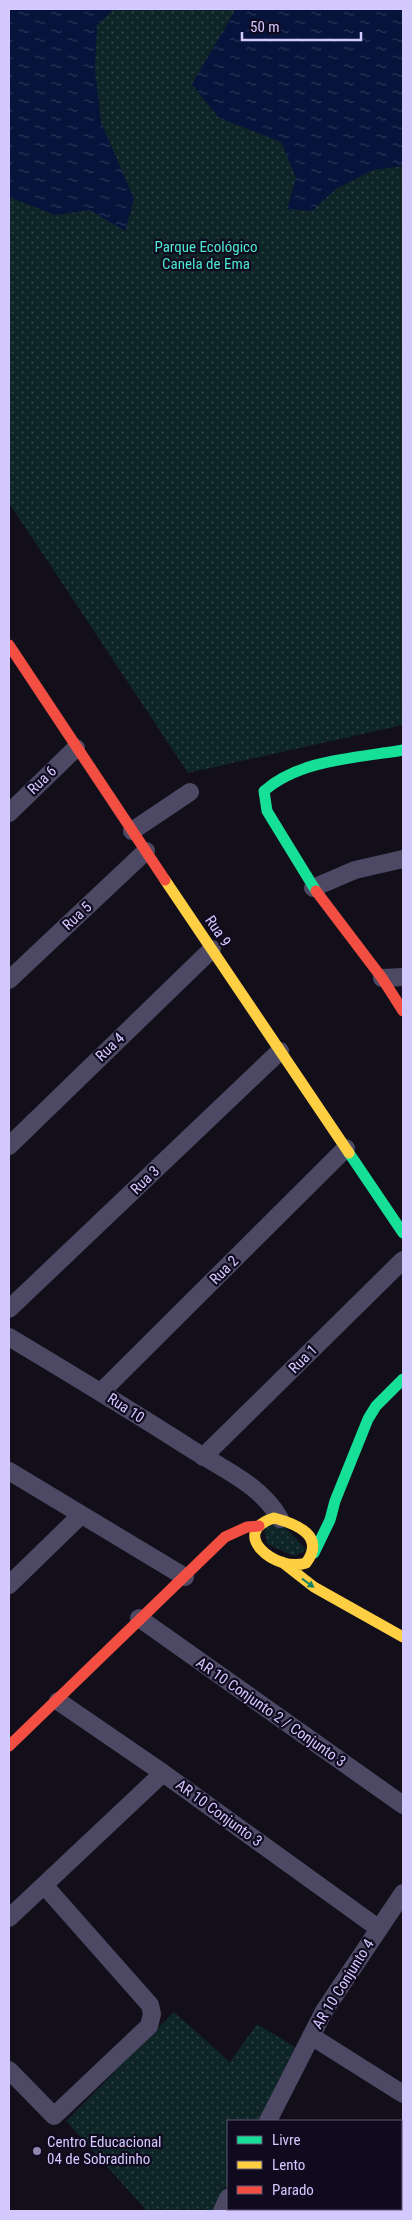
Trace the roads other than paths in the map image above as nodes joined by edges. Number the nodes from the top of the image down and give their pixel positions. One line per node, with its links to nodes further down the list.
1 (10, 649): 2 (street, Rua 9)
2 (76, 748): 5 (street, Rua 6); 6 (street, Rua 9)
3 (403, 750): 9 (street)
4 (190, 792): 6 (street)
5 (9, 813)
6 (132, 831): 7 (street, Rua 9)
7 (146, 851): 10 (street, Rua 9); 13 (street, Rua 5)
8 (403, 859): 9 (street)
9 (313, 888): 12 (street)
10 (212, 949): 15 (street, Rua 9); 16 (street, Rua 4)
11 (403, 977): 12 (street)
12 (382, 978): 14 (street)
13 (9, 980)
14 (403, 1011)
15 (280, 1051): 17 (street, Rua 9); 20 (street, Rua 3)
16 (9, 1146)
17 (346, 1148): 18 (street, Rua 9); 23 (street, Rua 2)
18 (403, 1233)
19 (403, 1260): 24 (street, Rua 1)
20 (9, 1310)
21 (9, 1338): 23 (street, Rua 10)
22 (403, 1379): 27 (street)
23 (101, 1392): 24 (street, Rua 10)
24 (203, 1457): 26 (street, Rua 10)
25 (9, 1471): 28 (street)
26 (242, 1480): 29 (street, Rua 10); 30 (street, Rua 10)
27 (335, 1501): 31 (street); 34 (street)
28 (81, 1515): 36 (street); 37 (street)
29 (280, 1519): 30 (street); 31 (street)
30 (261, 1524): 32 (street); 33 (street)
31 (303, 1530): 34 (street)
32 (212, 1550): 33 (street); 36 (street)
33 (261, 1551): 35 (street)
34 (311, 1557): 35 (street); 38 (street)
35 (281, 1561): 38 (street, one-way to 38)
36 (184, 1577): 39 (street)
37 (9, 1585)
38 (338, 1600): 40 (street)
39 (139, 1618): 41 (street); 44 (street, AR 10 Conjunto 2 / Conjunto 3)
40 (401, 1630)
41 (58, 1701): 42 (street); 43 (street, AR 10 Conjunto 3)
42 (9, 1746)
43 (163, 1773): 45 (street); 48 (street, AR 10 Conjunto 3)
44 (403, 1805)
45 (44, 1885): 47 (street); 50 (street)
46 (403, 1893): 48 (street, AR 10 Conjunto 4)
47 (9, 1918)
48 (378, 1928): 49 (street, AR 10 Conjunto 4)
49 (311, 2036): 51 (street, AR 10 Conjunto 4); 52 (street)
50 (9, 2070)
51 (403, 2094)
52 (269, 2120)

